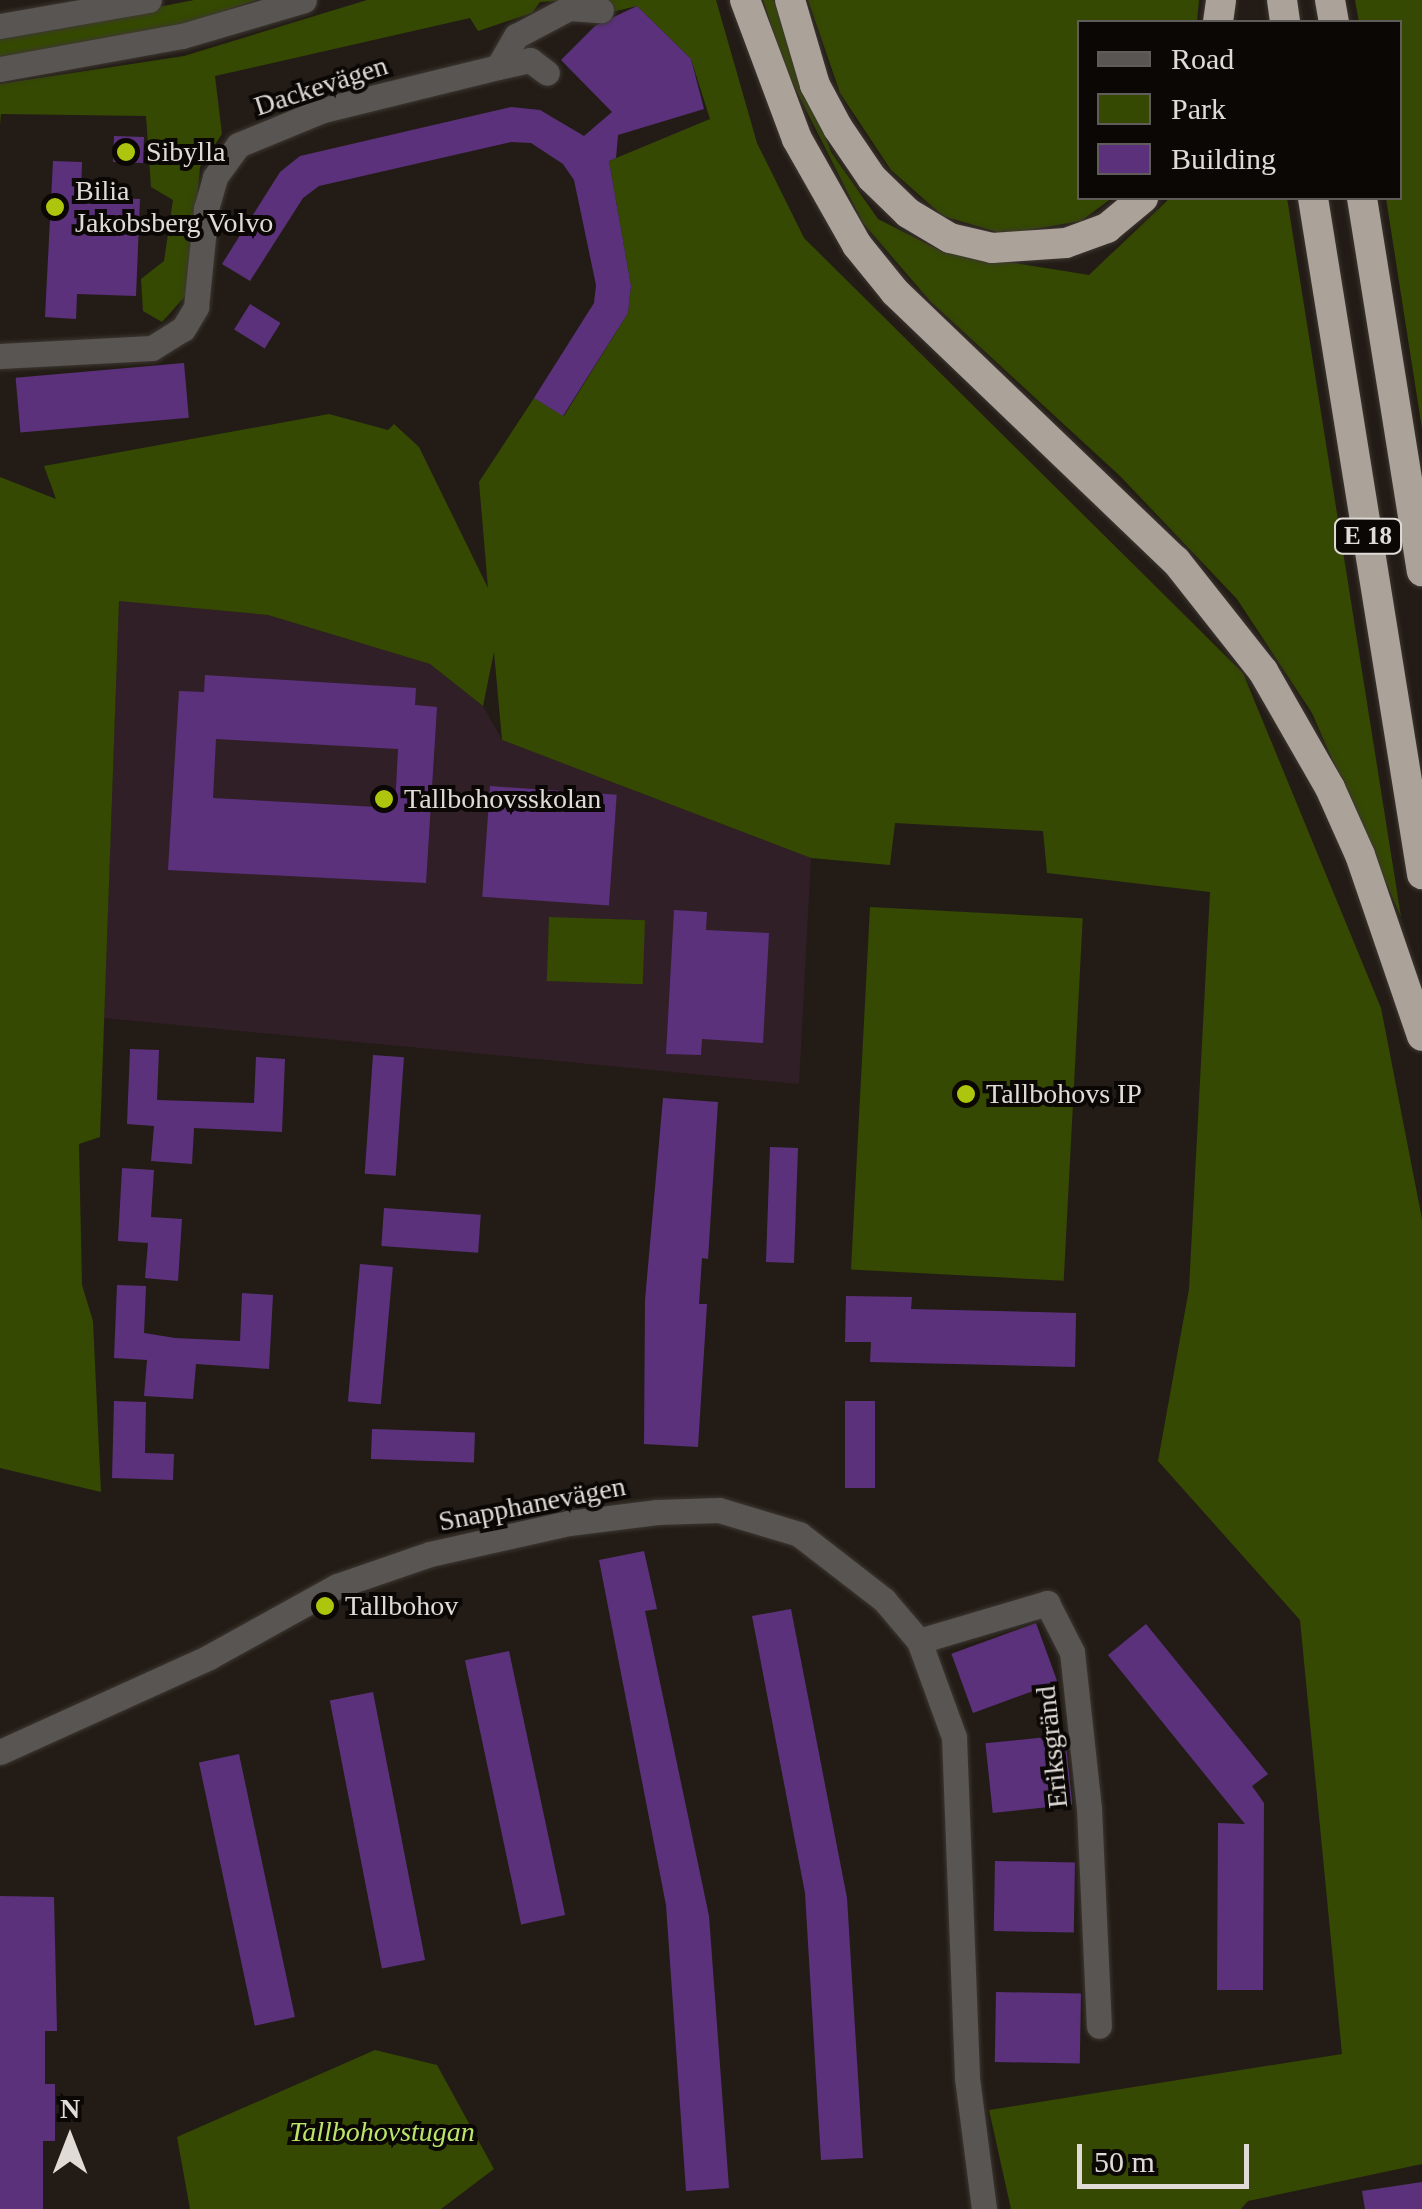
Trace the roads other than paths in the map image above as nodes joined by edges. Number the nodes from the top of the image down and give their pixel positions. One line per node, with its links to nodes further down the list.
1 (149, 0): 6 (street)
2 (304, 0): 8 (street)
3 (745, 0): 16 (highway)
4 (790, 0): 10 (highway)
5 (602, 10): 7 (street)
6 (0, 26)
7 (498, 67): 9 (street, Dackevägen); 13 (street, Dackevägen)
8 (0, 68)
9 (547, 73)
10 (1141, 200)
11 (1313, 200): 15 (highway, E 18)
12 (1362, 200): 14 (highway, E 18)
13 (0, 356)
14 (1422, 571)
15 (1422, 874)
16 (1422, 1036)
17 (919, 1642): 18 (street, Snapphanevägen); 19 (street, Eriksgränd); 20 (street, Snapphanevägen)
18 (0, 1752)
19 (1099, 2026)
20 (984, 2209)

